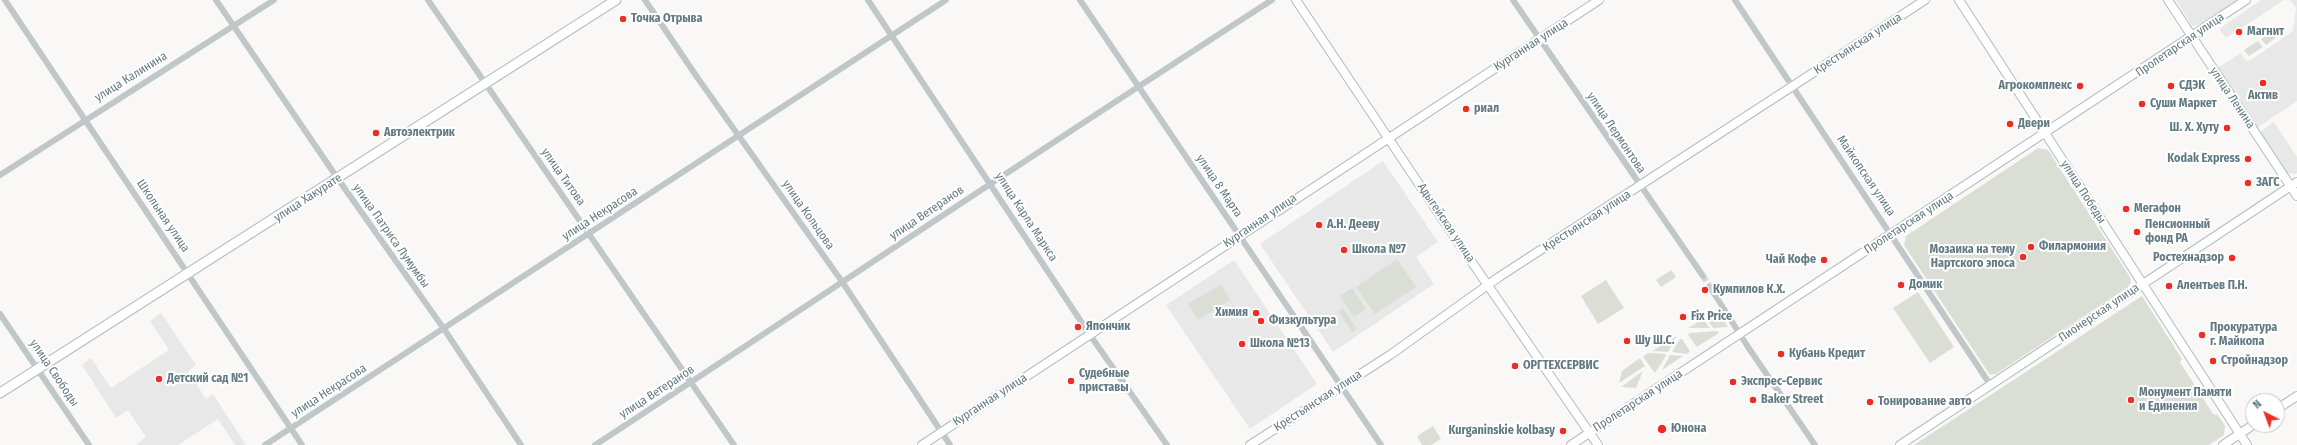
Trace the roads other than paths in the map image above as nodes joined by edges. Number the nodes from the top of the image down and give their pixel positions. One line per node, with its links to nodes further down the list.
1 (5, 0): 26 (street, Школьная улица)
2 (216, 0): 19 (street, улица Патриса Лумумбы)
3 (274, 0): 19 (street, улица Калинина)
4 (428, 0): 23 (street, улица Титова)
5 (616, 0): 23 (main road, улица Хакурате)
6 (645, 0): 28 (street, улица Кольцова)
7 (868, 0): 20 (street, улица Карла Маркса)
8 (946, 0): 20 (street, улица Некрасова)
9 (1080, 0): 24 (street, улица 8 Марта)
10 (1272, 0): 24 (street, улица Ветеранов)
11 (1296, 0): 29 (street, Адыгейская улица)
12 (1513, 0): 22 (street, улица Лермонтова)
13 (1599, 0): 22 (street, Курганная улица)
14 (1735, 0): 25 (street, Майкопская улица)
15 (1925, 0): 25 (street, Крестьянская улица)
16 (1959, 0): 27 (street, улица Победы)
17 (2168, 0): 21 (street, улица Ленина)
18 (2246, 0): 21 (street, Пролетарская улица)
19 (234, 26): 26 (street, улица Калинина); 31 (street, улица Патриса Лумумбы)
20 (892, 35): 28 (street, улица Некрасова); 32 (street, улица Карла Маркса)
21 (2192, 37): 27 (street, Пролетарская улица); 33 (street, улица Ленина)
22 (1540, 39): 29 (street, Курганная улица); 34 (street, улица Лермонтова)
23 (484, 84): 31 (main road, улица Хакурате); 36 (street, улица Титова)
24 (1137, 86): 32 (street, улица Ветеранов); 38 (street, улица 8 Марта)
25 (1793, 86): 34 (street, Крестьянская улица); 37 (street, Майкопская улица)
26 (85, 119): 30 (street, улица Калинина); 39 (street, Школьная улица)
27 (2045, 134): 37 (street, Пролетарская улица); 42 (street, улица Победы)
28 (738, 136): 36 (street, улица Некрасова); 41 (street, улица Кольцова)
29 (1390, 138): 38 (street, Курганная улица); 43 (street, Адыгейская улица)
30 (0, 175)
31 (338, 179): 39 (main road, улица Хакурате); 46 (street, улица Патриса Лумумбы)
32 (991, 184): 41 (street, улица Ветеранов); 48 (street, улица Карла Маркса)
33 (2294, 184): 35 (street, улица Ленина); 42 (street, Пионерская улица)
34 (1640, 187): 40 (street, улица Лермонтова); 43 (street, Крестьянская улица)
35 (2297, 196)
36 (590, 234): 46 (street, улица Некрасова); 50 (street, улица Титова)
37 (1892, 234): 47 (street, Пролетарская улица); 52 (street, Майкопская улица)
38 (1239, 235): 48 (street, Курганная улица); 51 (street, улица 8 Марта)
39 (188, 274): 49 (main road, улица Хакурате); 56 (street, Школьная улица)
40 (1703, 276)
41 (843, 283): 50 (street, улица Ветеранов); 58 (street, улица Кольцова)
42 (2142, 284): 52 (street, Пионерская улица); 60 (street, улица Победы)
43 (1488, 285): 51 (street, Крестьянская улица); 59 (street, Адыгейская улица)
44 (1710, 287): 47 (street)
45 (0, 314): 49 (street, улица Свободы)
46 (444, 329): 56 (street, улица Некрасова); 64 (street, улица Патриса Лумумбы)
47 (1739, 334): 59 (street, Пролетарская улица); 74 (street)
48 (1090, 335): 58 (street, Курганная улица); 69 (street, улица Карла Маркса)
49 (38, 368): 53 (main road, улица Хакурате); 61 (street, улица Свободы)
50 (691, 383): 65 (street, улица Ветеранов); 66 (street, улица Титова)
51 (1342, 386): 70 (street, Крестьянская улица); 71 (street, улица 8 Марта)
52 (1990, 386): 75 (street, Пионерская улица)
53 (0, 393)
54 (2297, 396): 55 (street)
55 (2285, 404)
56 (291, 429): 62 (street, улица Некрасова); 63 (street, Школьная улица)
57 (2245, 430): 60 (street)
58 (941, 432): 67 (street, Курганная улица); 68 (street, улица Кольцова)
59 (1590, 433): 72 (street, Пролетарская улица); 73 (street, Адыгейская улица)
60 (2239, 434): 76 (street); 77 (street, улица Победы)
61 (89, 445)
62 (265, 445)
63 (302, 445)
64 (521, 445)
65 (596, 445)
66 (734, 445)
67 (922, 445)
68 (950, 445)
69 (1167, 445)
70 (1250, 445)
71 (1381, 445)
72 (1571, 445)
73 (1598, 445)
74 (1815, 445)
75 (1900, 445)
76 (2222, 445)
77 (2247, 445)

